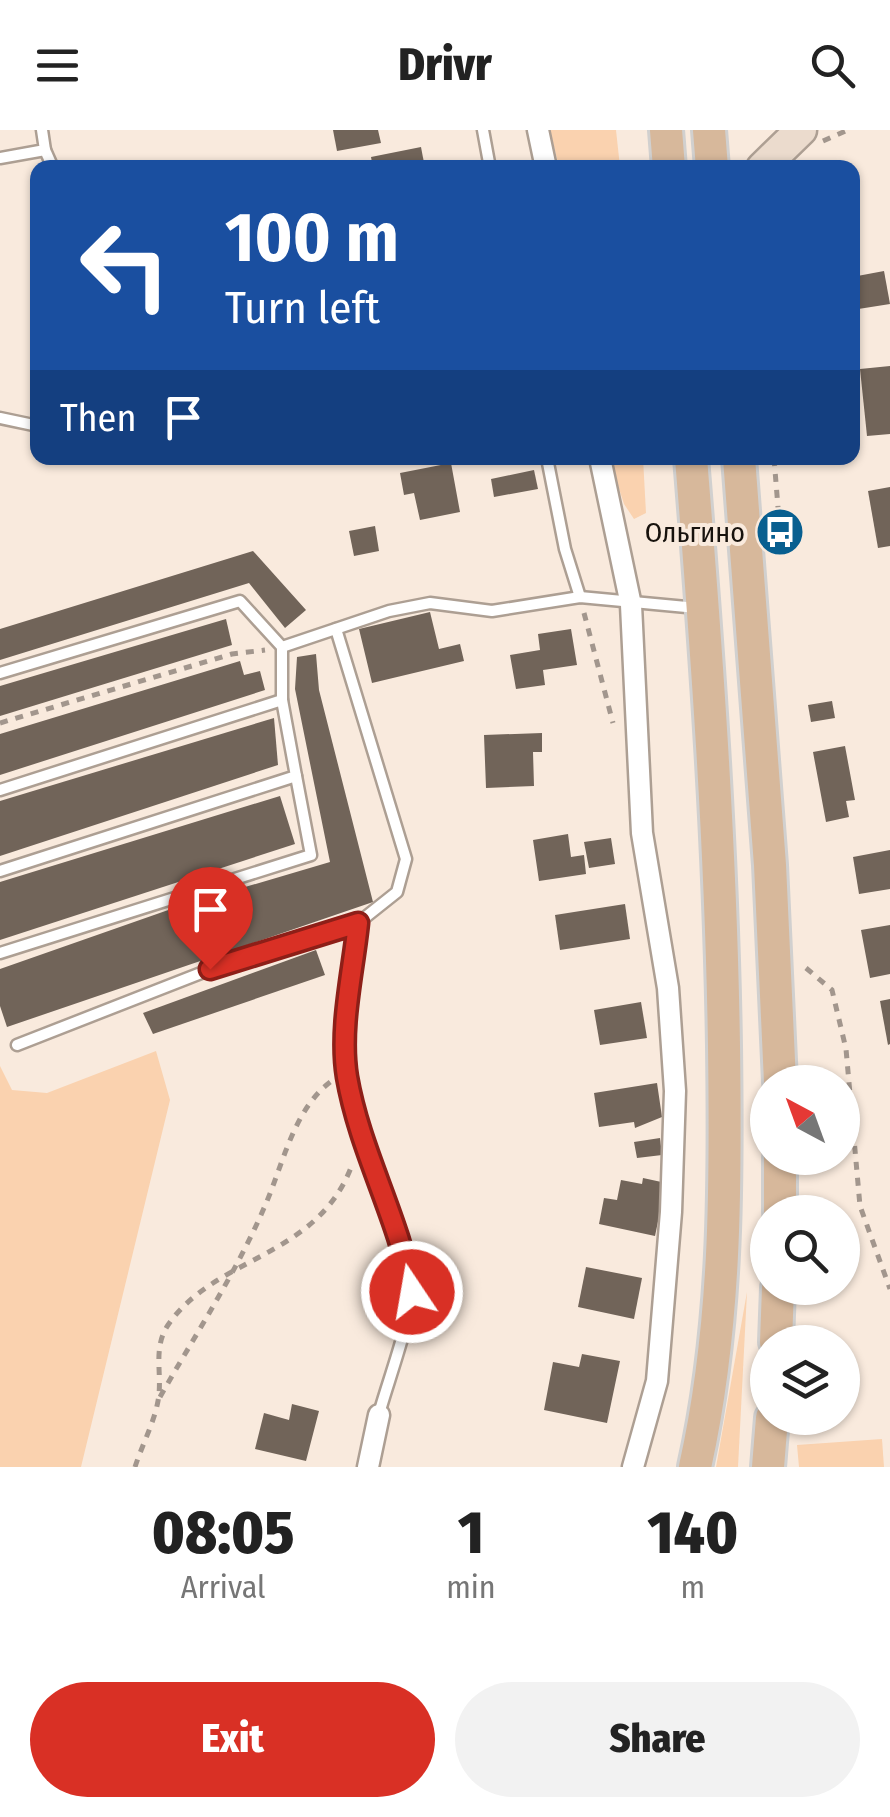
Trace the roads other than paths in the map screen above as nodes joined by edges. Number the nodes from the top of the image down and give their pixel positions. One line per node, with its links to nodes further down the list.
1 (42, 130): 7 (lane)
2 (483, 130): 10 (lane)
3 (538, 130): 11 (street)
4 (666, 130): 12 (main road)
5 (708, 130): 13 (main road)
6 (802, 130): 14 (main road)
7 (46, 150): 8 (lane); 9 (lane)
8 (0, 158)
9 (50, 160)
10 (489, 160)
11 (544, 160)
12 (668, 160)
13 (711, 160)
14 (770, 160)
15 (0, 418): 16 (lane)
16 (30, 424)
17 (547, 465): 21 (lane)
18 (602, 465): 22 (street)
19 (692, 465): 23 (main road)
20 (740, 465): 34 (main road)
21 (580, 597): 22 (lane); 24 (lane)
22 (632, 605): 23 (lane); 38 (street)
23 (703, 608): 39 (main road)
24 (336, 630): 25 (lane); 31 (lane)
25 (282, 647): 26 (lane); 27 (lane)
26 (0, 673)
27 (282, 700): 28 (lane); 29 (lane)
28 (296, 776): 30 (lane); 32 (lane)
29 (0, 790)
30 (0, 871)
31 (358, 923): 33 (lane); 35 (lane)
32 (0, 954)
33 (17, 1045)
34 (779, 1065)
35 (379, 1415): 37 (street)
36 (771, 1435): 40 (main road)
37 (368, 1467)
38 (633, 1467)
39 (695, 1467)
40 (768, 1467)

